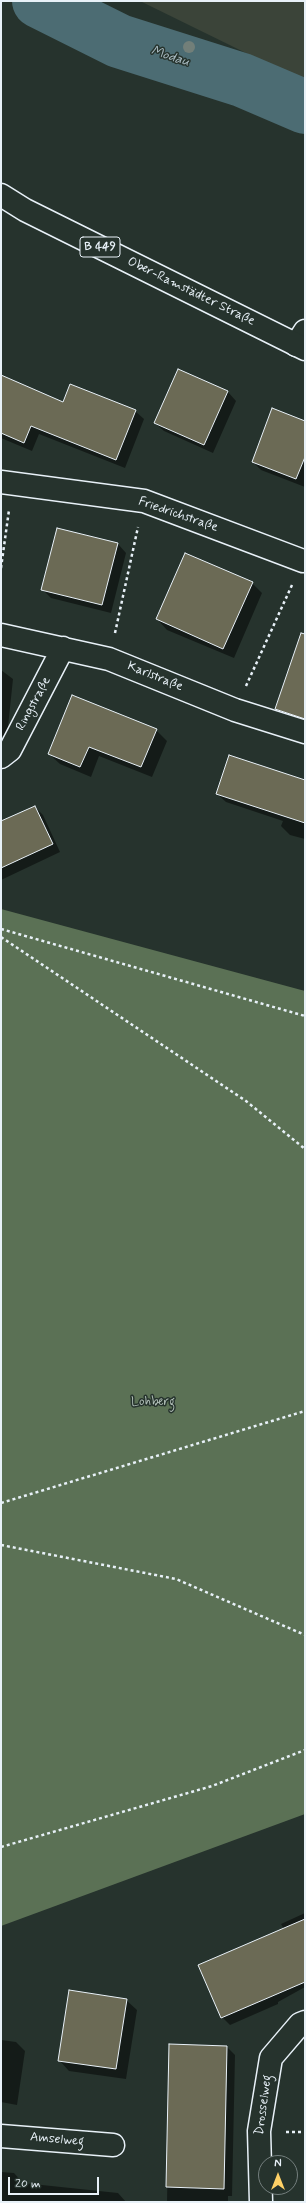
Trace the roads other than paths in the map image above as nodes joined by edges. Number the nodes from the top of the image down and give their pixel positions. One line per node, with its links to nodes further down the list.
1 (1, 195): 2 (street, Ober-Ramstädter Straße / B 449)
2 (302, 342)
3 (7, 483): 4 (street, Friedrichstraße)
4 (302, 561)
5 (1, 635): 6 (street, Karlstraße)
6 (63, 648): 7 (street, Karlstraße); 8 (street, Ringstraße)
7 (305, 732)
8 (1, 757)
9 (305, 2022): 12 (street, Drosselweg)
10 (1, 2136): 11 (street, Amselweg)
11 (113, 2145)
12 (261, 2202)

